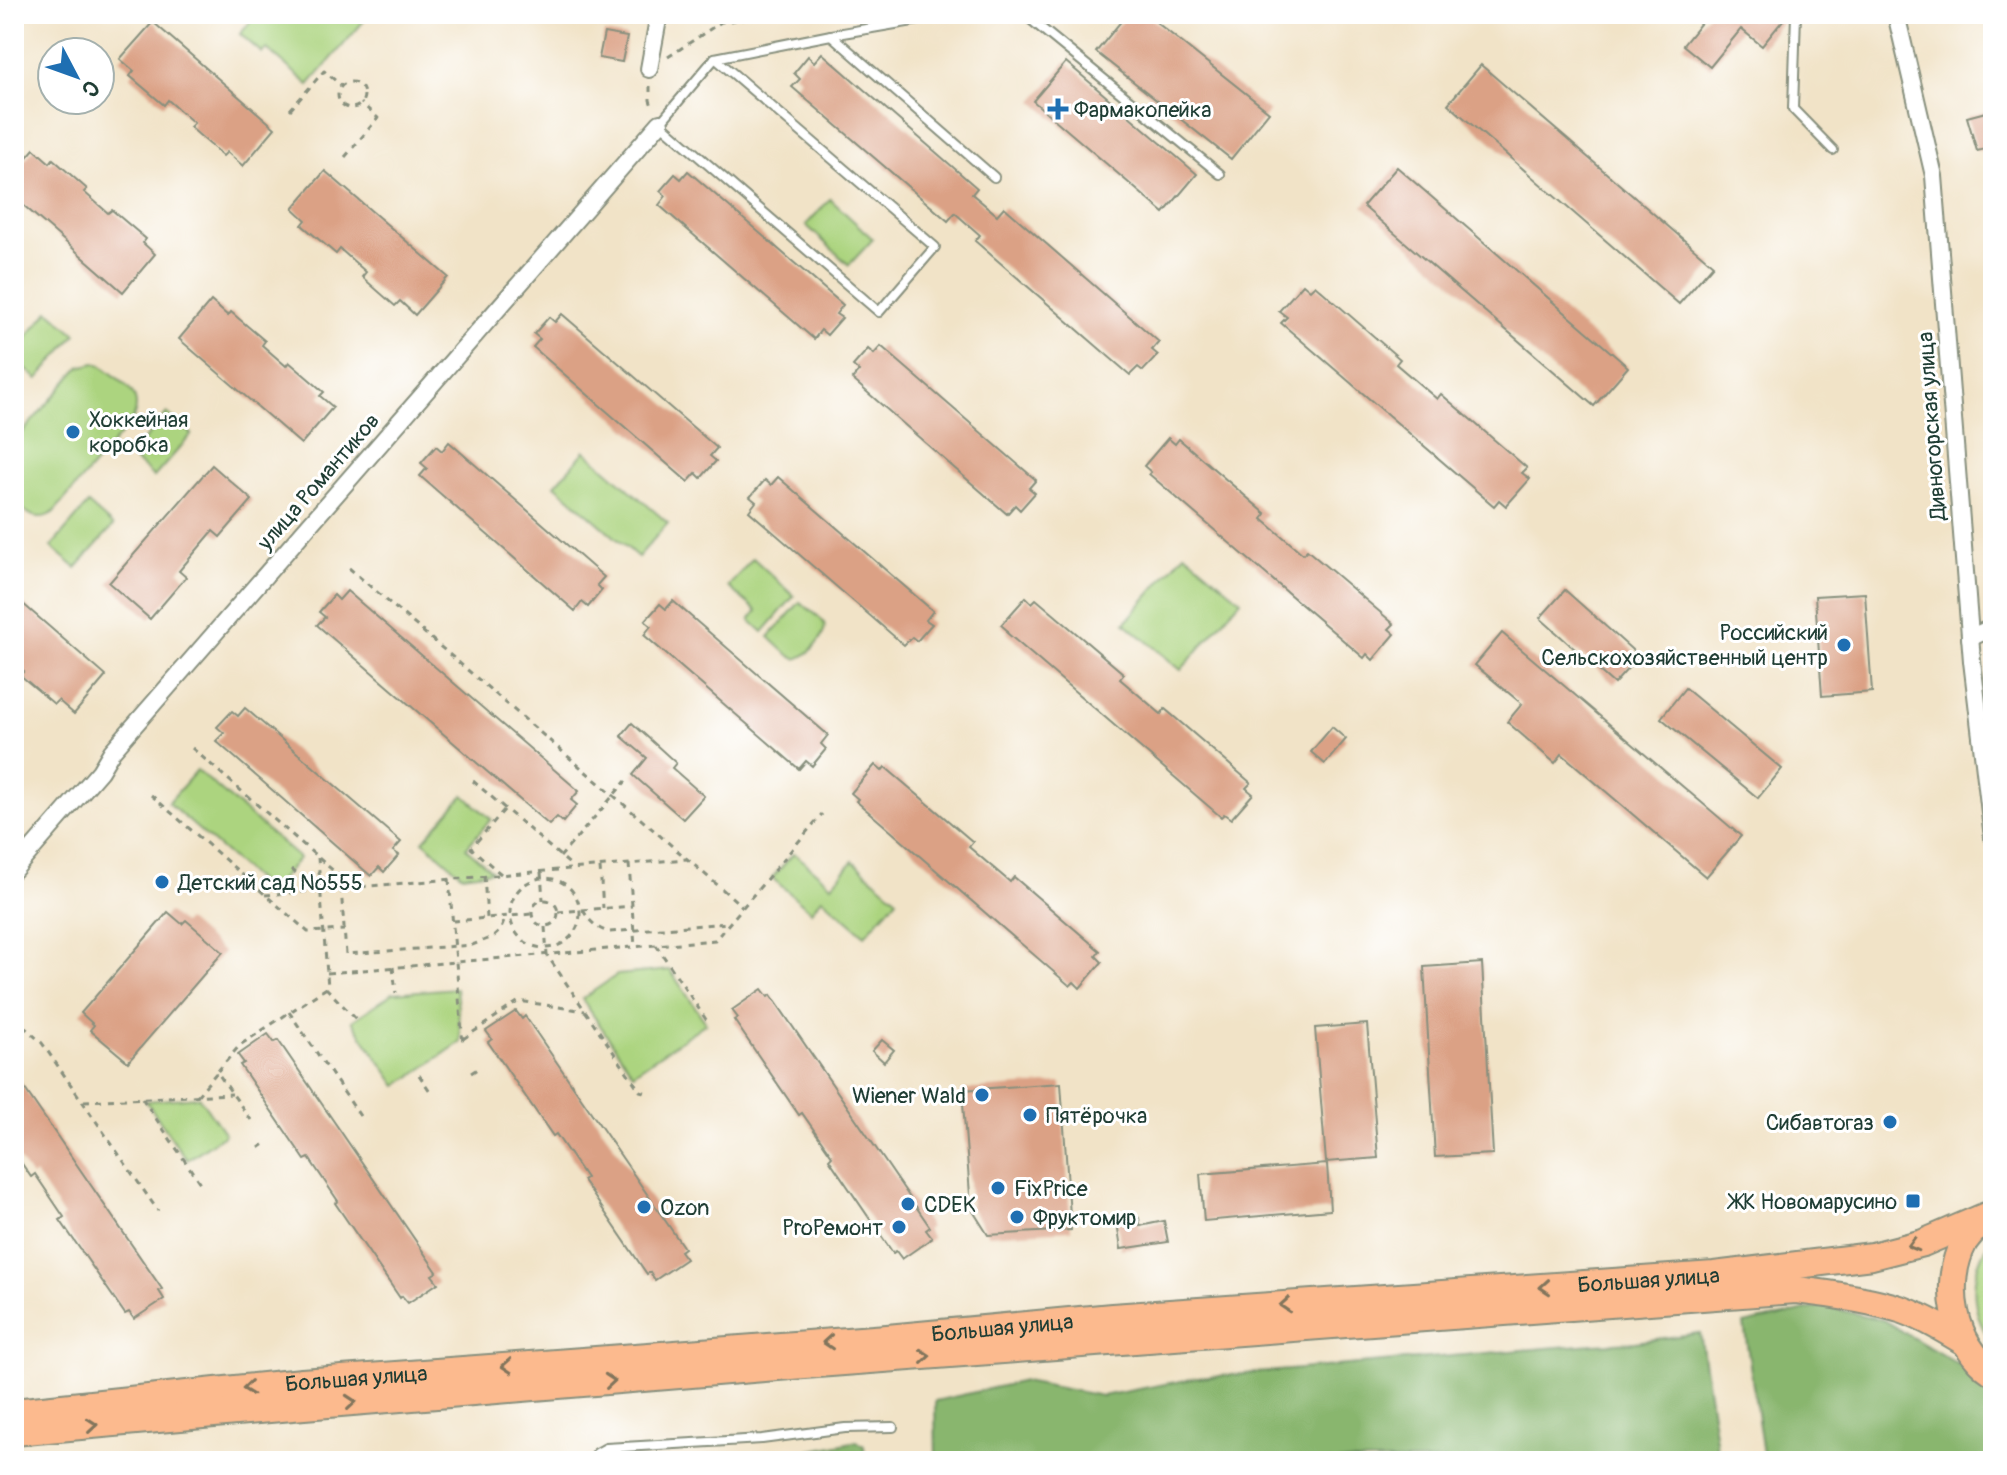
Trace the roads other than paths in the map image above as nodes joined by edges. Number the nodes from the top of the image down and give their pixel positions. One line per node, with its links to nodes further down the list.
1 (659, 14): 8 (street)
2 (954, 14): 6 (lane)
3 (1024, 14): 11 (lane)
4 (1796, 14): 10 (lane)
5 (1896, 14): 14 (street, Дивногорская улица)
6 (831, 35): 7 (lane); 12 (lane)
7 (715, 58): 9 (lane); 9 (lane)
8 (649, 69)
9 (659, 124): 16 (street, улица Романтиков)
10 (1833, 150)
11 (1220, 174)
12 (994, 177)
13 (1993, 627): 14 (street)
14 (1970, 638): 15 (street, Дивногорская улица)
15 (1993, 838)
16 (14, 870)
17 (1989, 1213): 18 (main road); 19 (main road, Большая улица, one-way to 19)
18 (1965, 1342): 19 (main road, Большая улица, one-way to 18); 20 (main road)
19 (888, 1348): 21 (main road, Большая улица, one-way to 21); 23 (main road, Большая улица, one-way to 19)
20 (1993, 1372)
21 (14, 1412)
22 (893, 1427): 24 (lane)
23 (14, 1432)
24 (591, 1461)

